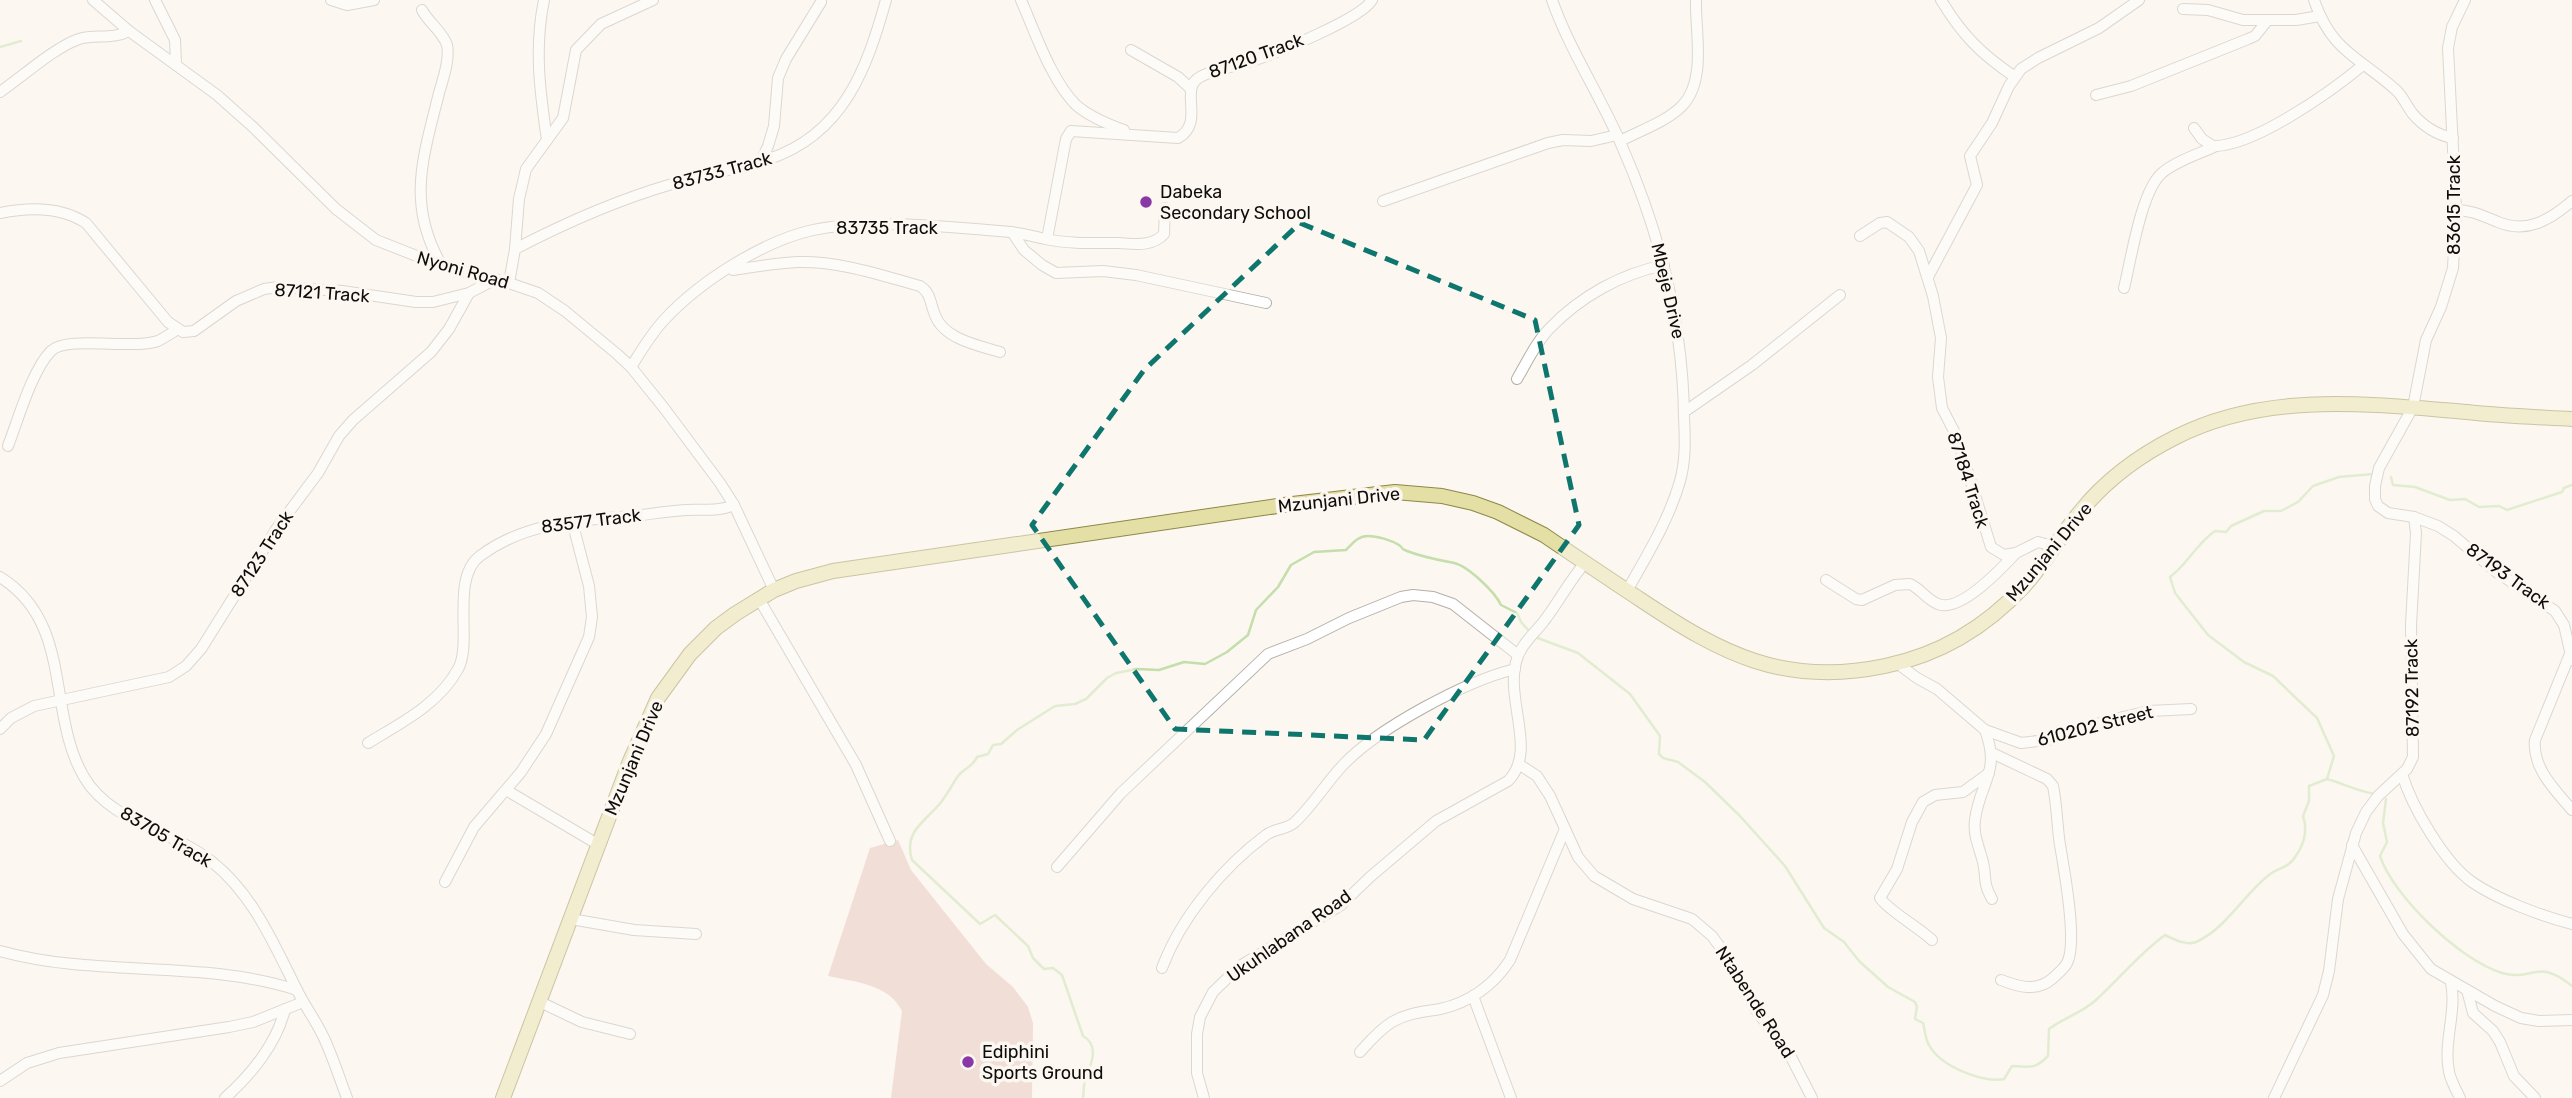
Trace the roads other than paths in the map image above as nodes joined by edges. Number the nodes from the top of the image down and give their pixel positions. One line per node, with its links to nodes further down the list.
1 (93, 0): 17 (street, Nyoni Road)
2 (155, 0): 24 (street)
3 (331, 0): 4 (street)
4 (374, 0)
5 (544, 0): 34 (street)
6 (653, 0): 34 (street)
7 (886, 0): 36 (street, 83733 Track)
8 (1021, 0): 31 (street)
9 (1372, 0): 27 (street, 87120 Track)
10 (1552, 0): 32 (street, Mbeje Drive)
11 (1696, 0): 32 (street)
12 (1941, 0): 26 (street)
13 (2139, 0): 26 (street)
14 (2314, 0): 20 (street)
15 (2466, 0): 33 (street, 83615 Track)
16 (821, 2): 36 (street)
17 (101, 4): 22 (street, Nyoni Road)
18 (2183, 9): 21 (street)
19 (422, 10): 47 (street)
20 (2320, 16): 21 (street); 25 (street)
21 (2267, 21): 29 (street)
22 (129, 30): 24 (street, Nyoni Road); 28 (street)
23 (1132, 50): 27 (street)
24 (176, 64): 47 (street, Nyoni Road)
25 (2363, 65): 33 (street); 35 (street)
26 (2015, 77): 49 (street)
27 (1191, 89): 31 (street, 87120 Track)
28 (0, 92)
29 (2096, 95)
30 (2194, 128): 35 (street)
31 (1136, 135): 44 (street)
32 (1618, 138): 37 (street); 46 (street, Mbeje Drive)
33 (2453, 138): 40 (street, 83615 Track)
34 (547, 140): 45 (street)
35 (2216, 146): 52 (street)
36 (761, 161): 45 (street, 83733 Track)
37 (1383, 201)
38 (2572, 201): 40 (street)
39 (1165, 208): 44 (street, 83735 Track)
40 (2456, 210): 60 (street, 83615 Track)
41 (0, 213): 56 (street)
42 (1012, 232): 44 (street, 83735 Track); 48 (street, 83735 Track); 55 (street)
43 (1860, 236): 49 (street, 87184 Track)
44 (1047, 239)
45 (515, 249): 51 (street)
46 (1664, 265): 59 (street); 61 (street, Mbeje Drive)
47 (442, 266): 50 (street, Nyoni Road)
48 (726, 271): 57 (street); 58 (street, 83735 Track)
49 (1928, 277): 68 (street, 87184 Track)
50 (496, 279): 51 (street, Nyoni Road); 53 (street, 87121 Track)
51 (509, 283): 58 (street, Nyoni Road)
52 (2124, 288)
53 (469, 293): 56 (street, 87121 Track); 79 (street, 87123 Track)
54 (1840, 295): 61 (street)
55 (1266, 303)
56 (177, 330): 63 (street, 87121 Track)
57 (1000, 352)
58 (631, 367): 64 (street, Nyoni Road)
59 (1517, 379)
60 (2413, 407): 62 (main road, Mzunjani Drive); 65 (street); 67 (main road, Mzunjani Drive)
61 (1684, 412): 73 (street, Mbeje Drive)
62 (2572, 419)
63 (8, 446)
64 (734, 505): 66 (street, 83577 Track); 72 (street, Nyoni Road)
65 (2414, 517): 76 (street, 87193 Track); 87 (street, 87192 Track)
66 (572, 521): 83 (street, 83577 Track); 88 (street)
67 (2057, 547): 68 (street); 77 (main road, Mzunjani Drive)
68 (2016, 553): 71 (street)
69 (1584, 563): 72 (main road, Mzunjani Drive); 73 (main road, Mzunjani Drive); 75 (street)
70 (0, 577): 79 (street, 83705 Track)
71 (1826, 580)
72 (774, 590): 74 (main road, Mzunjani Drive)
73 (1627, 591): 77 (main road, Mzunjani Drive)
74 (759, 599): 91 (street); 92 (main road, Mzunjani Drive)
75 (1521, 650): 78 (street); 94 (street)
76 (2571, 657): 89 (street)
77 (1898, 664): 82 (street, 610202 Street)
78 (1515, 669): 85 (street); 102 (street)
79 (63, 702): 81 (street, 87123 Track); 105 (street, 83705 Track)
80 (2191, 709): 82 (street, 610202 Street)
81 (0, 729)
82 (1985, 730): 84 (street)
83 (369, 743)
84 (1992, 753): 86 (street); 103 (street)
85 (1520, 765): 90 (street, Ntabende Road); 118 (street, Ukuhlabana Road)
86 (1989, 773): 96 (street); 100 (street)
87 (2402, 774): 93 (street, 87192 Track); 98 (street)
88 (506, 790): 92 (street); 95 (street)
89 (2572, 810)
90 (1565, 830): 107 (street); 120 (street, Ntabende Road)
91 (890, 841)
92 (599, 845): 97 (main road, Mzunjani Drive)
93 (2353, 845): 104 (street); 121 (street, 87192 Track)
94 (1057, 867)
95 (445, 882)
96 (1992, 899)
97 (570, 919): 99 (street); 109 (main road, Mzunjani Drive)
98 (2572, 924)
99 (696, 934)
100 (1932, 940)
101 (0, 951): 105 (street)
102 (1162, 968)
103 (2001, 981)
104 (2451, 982): 106 (street); 122 (street)
105 (297, 990): 108 (street, 83705 Track)
106 (2467, 990): 111 (street); 123 (street)
107 (1473, 996): 113 (street); 119 (street)
108 (303, 1002): 110 (street); 116 (street, 83705 Track)
109 (540, 1002): 112 (street); 117 (main road, Mzunjani Drive)
110 (285, 1009): 114 (street); 115 (street)
111 (2572, 1020)
112 (630, 1034)
113 (1360, 1052)
114 (0, 1081)
115 (225, 1098)
116 (347, 1098)
117 (503, 1098)
118 (1204, 1098)
119 (1510, 1098)
120 (1812, 1098)
121 (2274, 1098)
122 (2460, 1098)
123 (2535, 1098)

